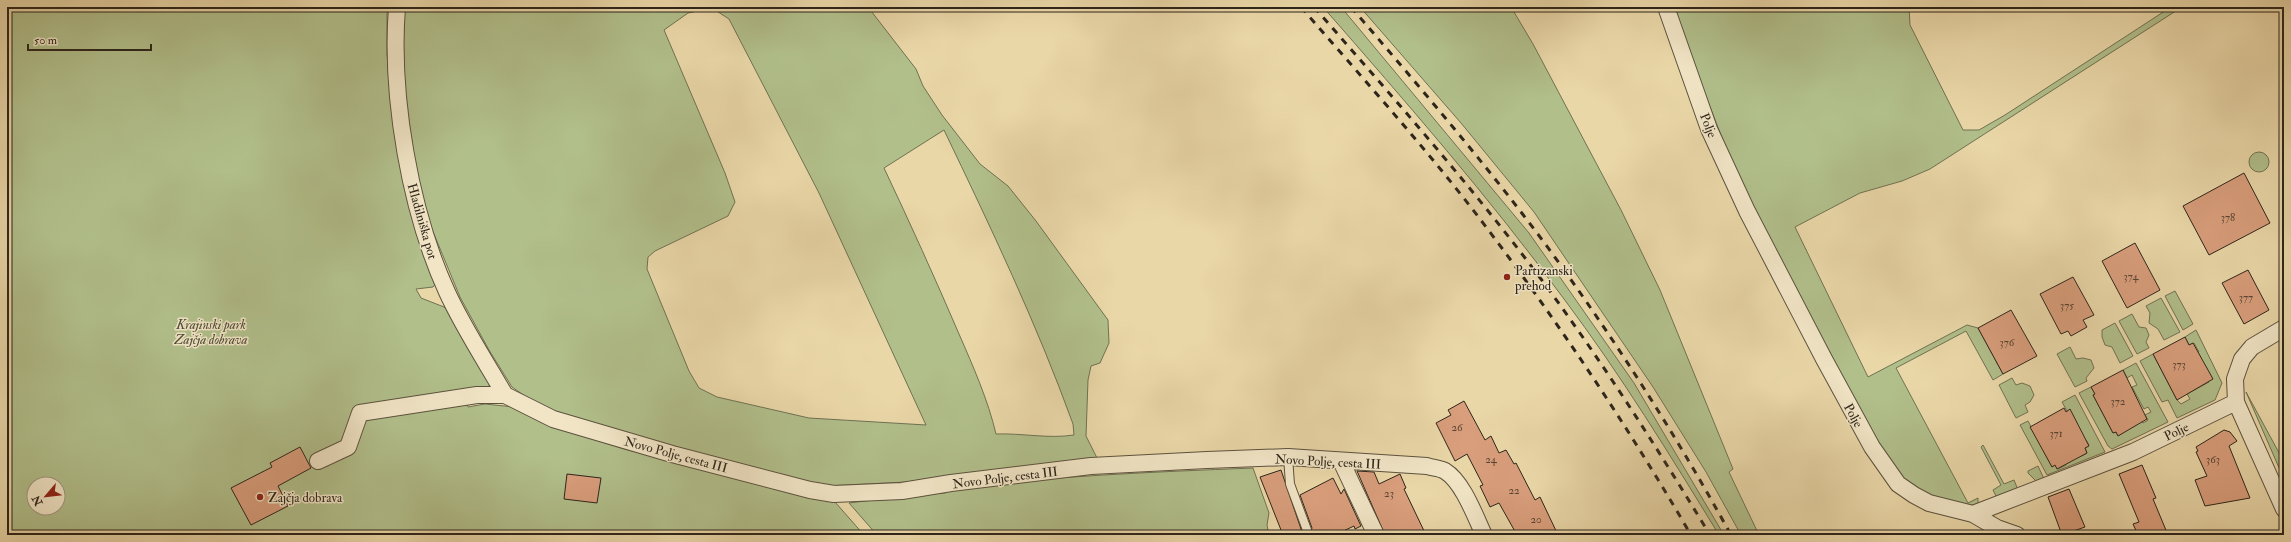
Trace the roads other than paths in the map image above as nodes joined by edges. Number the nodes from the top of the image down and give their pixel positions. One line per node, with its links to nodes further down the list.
1 (397, 7): 4 (street, Hladilniška pot)
2 (1666, 7): 10 (street, Polje)
3 (2284, 328): 5 (street)
4 (505, 395): 6 (street, Novo Polje, cesta III); 7 (street)
5 (2236, 402): 9 (street); 10 (street, Polje)
6 (1288, 457): 8 (street, Novo Polje, cesta III); 11 (lane)
7 (318, 461)
8 (1342, 461): 12 (street); 13 (street, Novo Polje, cesta III)
9 (2282, 499)
10 (1973, 514): 14 (street)
11 (1307, 530)
12 (1376, 535)
13 (1484, 535)
14 (2017, 535)

